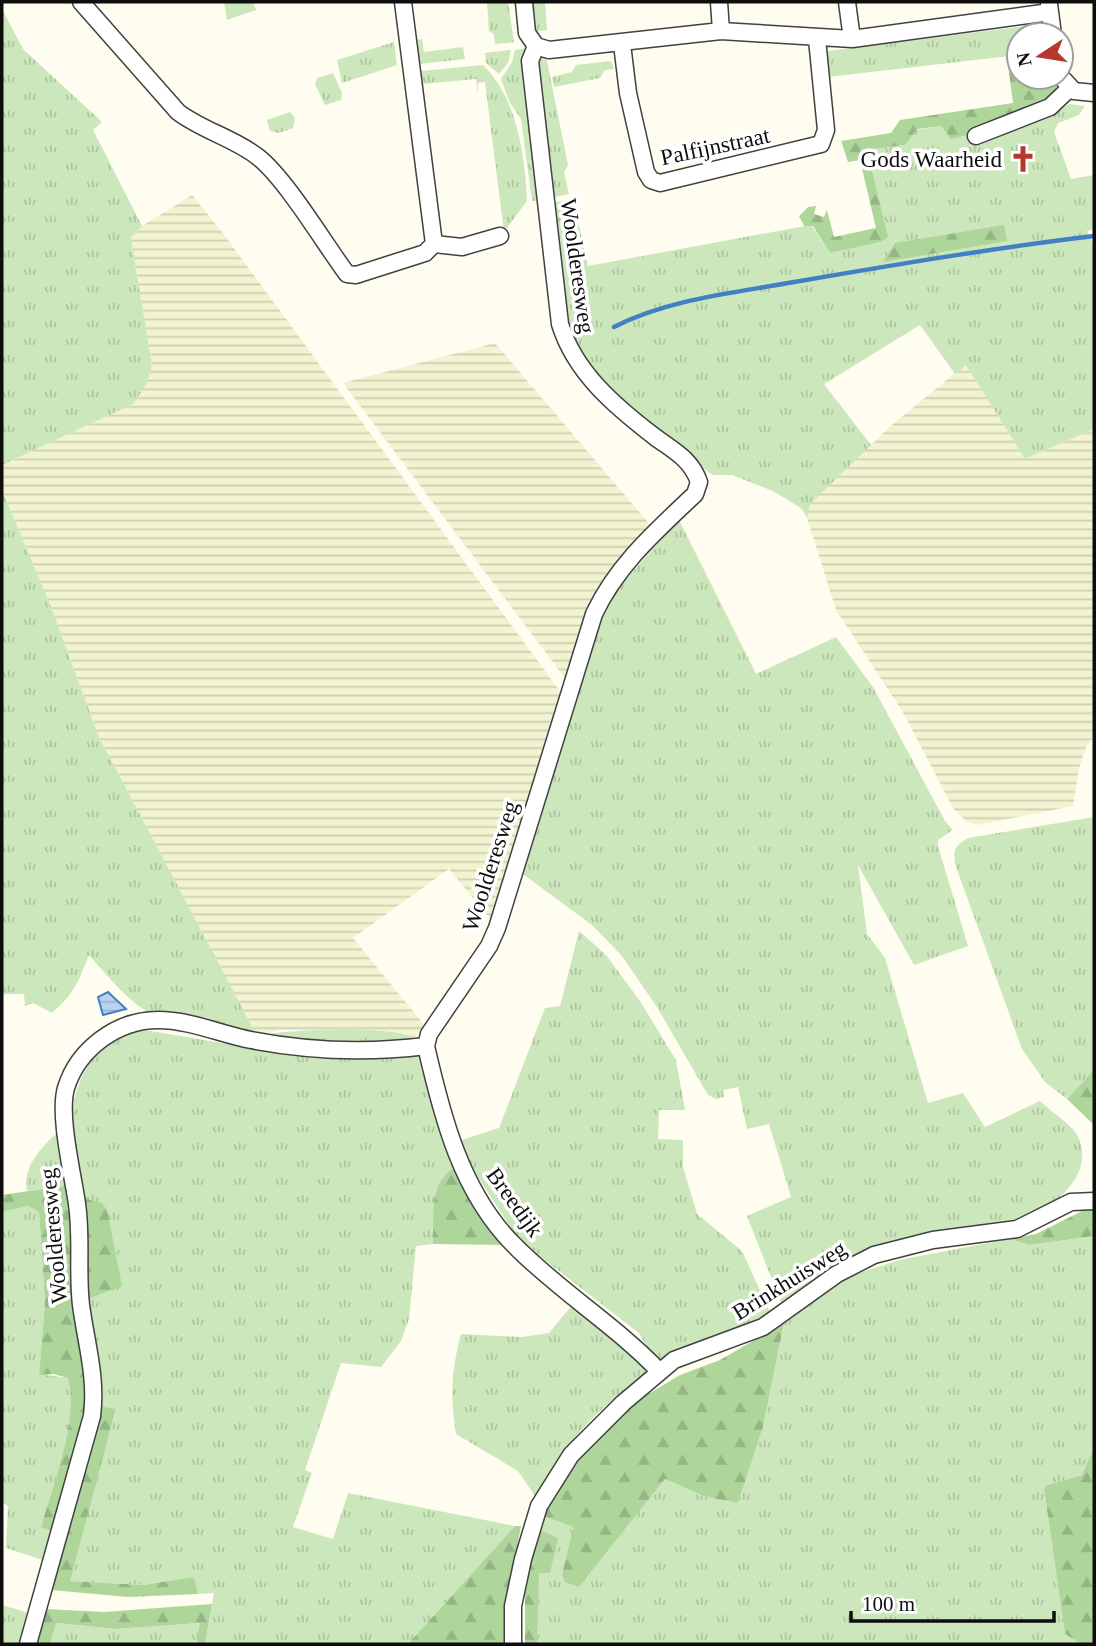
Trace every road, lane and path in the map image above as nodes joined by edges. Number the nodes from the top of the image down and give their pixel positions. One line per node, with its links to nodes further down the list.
1 (80, 2): 17 (street)
2 (403, 2): 17 (street)
3 (524, 2): 11 (street, Woolderesweg)
4 (719, 2): 7 (street)
5 (847, 2): 9 (street)
6 (1049, 7): 9 (street)
7 (722, 32): 8 (street); 10 (street)
8 (817, 39): 9 (street); 10 (street, Palfijnstraat)
9 (852, 39)
10 (622, 44): 11 (street)
11 (536, 46): 18 (street, Woolderesweg)
12 (1075, 89): 14 (street)
13 (1060, 91): 15 (street)
14 (1094, 93)
15 (976, 136)
16 (500, 236): 17 (street)
17 (433, 244)
18 (426, 1046): 20 (street, Breedijk); 21 (street, Woolderesweg)
19 (1094, 1201): 20 (street, Brinkhuisweg)
20 (659, 1371): 22 (street, Brinkhuisweg)
21 (28, 1644)
22 (513, 1644)

